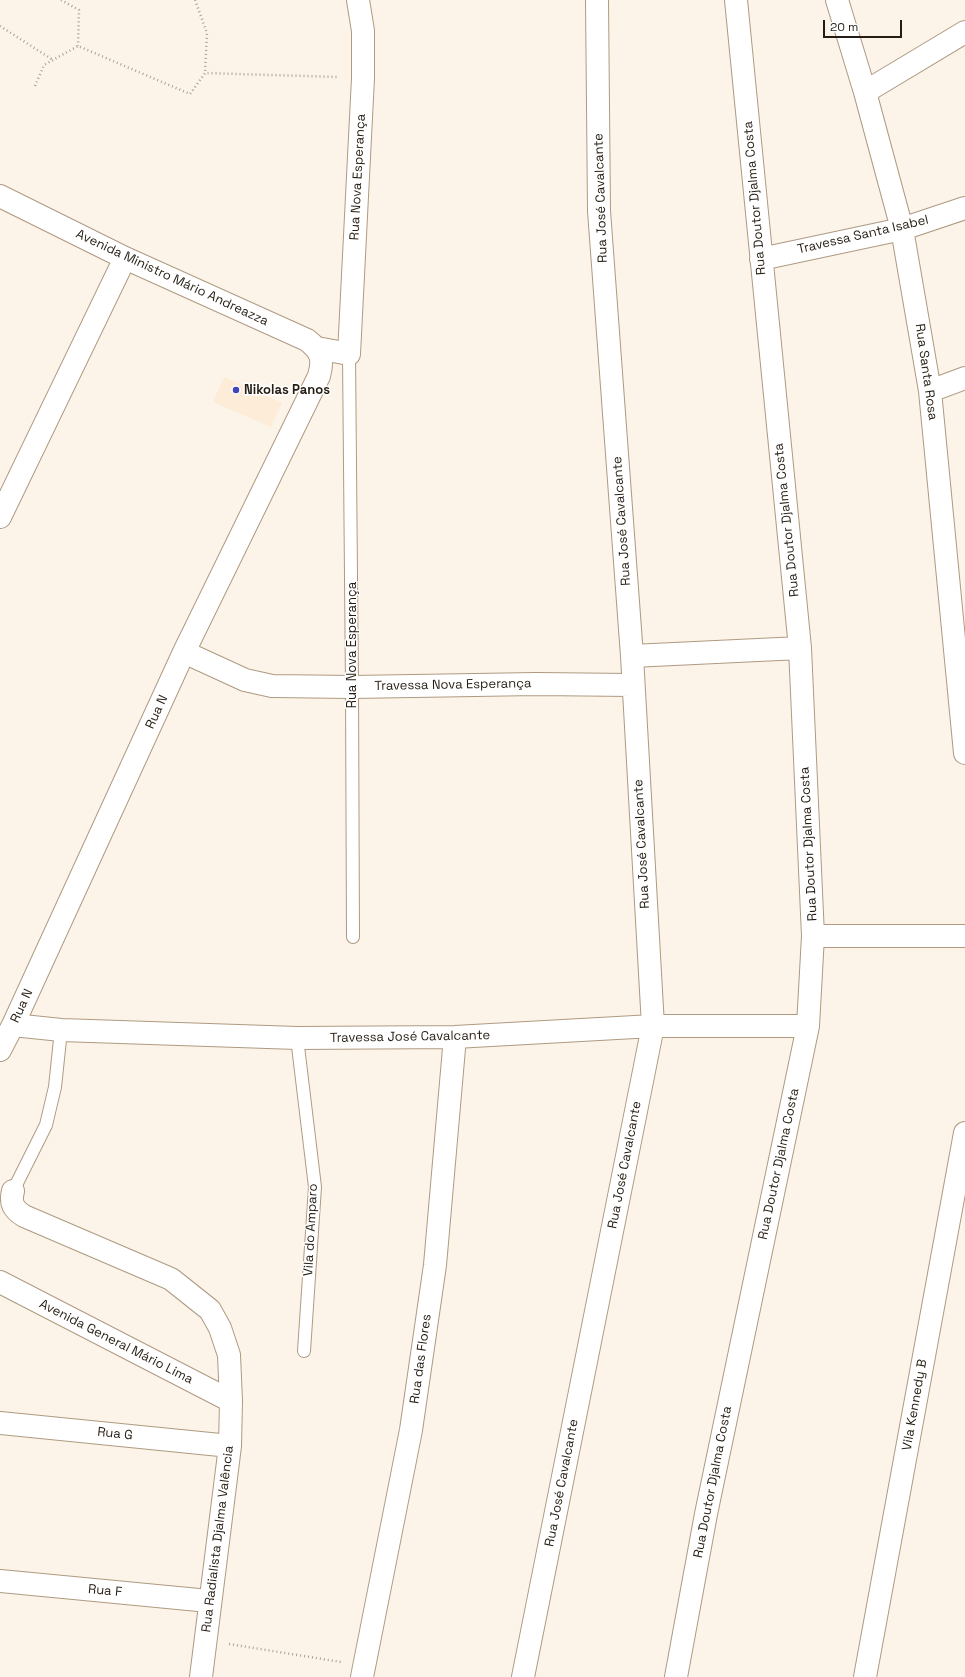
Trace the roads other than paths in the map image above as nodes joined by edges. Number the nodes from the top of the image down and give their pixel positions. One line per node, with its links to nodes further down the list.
1 (358, 0): 13 (street, Rua Nova Esperança)
2 (597, 0): 20 (street, Rua José Cavalcante)
3 (736, 0): 11 (street, Rua Doutor Djalma Costa)
4 (837, 0): 6 (street, Rua Santa Rosa)
5 (965, 32): 6 (street)
6 (865, 92): 9 (street, Rua Santa Rosa)
7 (0, 196): 10 (street, Avenida Ministro Mário Andreazza)
8 (965, 208): 9 (street, Travessa Santa Isabel)
9 (902, 229): 11 (street, Travessa Santa Isabel); 15 (street, Rua Santa Rosa)
10 (125, 258): 12 (street, Avenida Ministro Mário Andreazza); 16 (street)
11 (761, 259): 18 (street, Rua Doutor Djalma Costa)
12 (317, 348): 13 (street); 19 (street, Rua N)
13 (349, 354): 22 (lane, Rua Nova Esperança)
14 (965, 378): 15 (street)
15 (930, 391): 17 (street, Rua Santa Rosa)
16 (0, 517)
17 (960, 645): 23 (street, Rua Santa Rosa)
18 (800, 648): 20 (street); 24 (street, Rua Doutor Djalma Costa)
19 (184, 652): 22 (street, Travessa Nova Esperança); 27 (street, Rua N)
20 (632, 656): 21 (street, Rua José Cavalcante)
21 (632, 685): 22 (street, Travessa Nova Esperança); 28 (street, Rua José Cavalcante)
22 (352, 687): 26 (lane, Rua Nova Esperança)
23 (965, 753)
24 (813, 936): 25 (street); 29 (street, Rua Doutor Djalma Costa)
25 (965, 936)
26 (353, 937)
27 (13, 1025): 30 (street, Travessa José Cavalcante); 33 (street, Rua N)
28 (653, 1026): 29 (street, Travessa José Cavalcante); 31 (street, Travessa José Cavalcante); 45 (street, Rua José Cavalcante)
29 (808, 1026): 46 (street, Rua Doutor Djalma Costa)
30 (61, 1030): 32 (street, Travessa José Cavalcante); 35 (lane)
31 (456, 1037): 32 (street, Travessa José Cavalcante); 43 (street, Rua das Flores)
32 (297, 1038): 37 (lane, Vila do Amparo)
33 (0, 1050)
34 (965, 1133): 47 (street, Vila Kennedy B)
35 (14, 1190): 38 (street, Rua Radialista Djalma Valência)
36 (0, 1282): 38 (street, Avenida General Mário Lima)
37 (304, 1351)
38 (231, 1401): 40 (street, Rua Radialista Djalma Valência)
39 (0, 1423): 40 (street, Rua G)
40 (230, 1446): 42 (street, Rua Radialista Djalma Valência)
41 (0, 1581): 42 (street, Rua F)
42 (209, 1601): 44 (street, Rua Radialista Djalma Valência)
43 (363, 1671)
44 (201, 1677)
45 (523, 1677)
46 (676, 1677)
47 (865, 1677)

